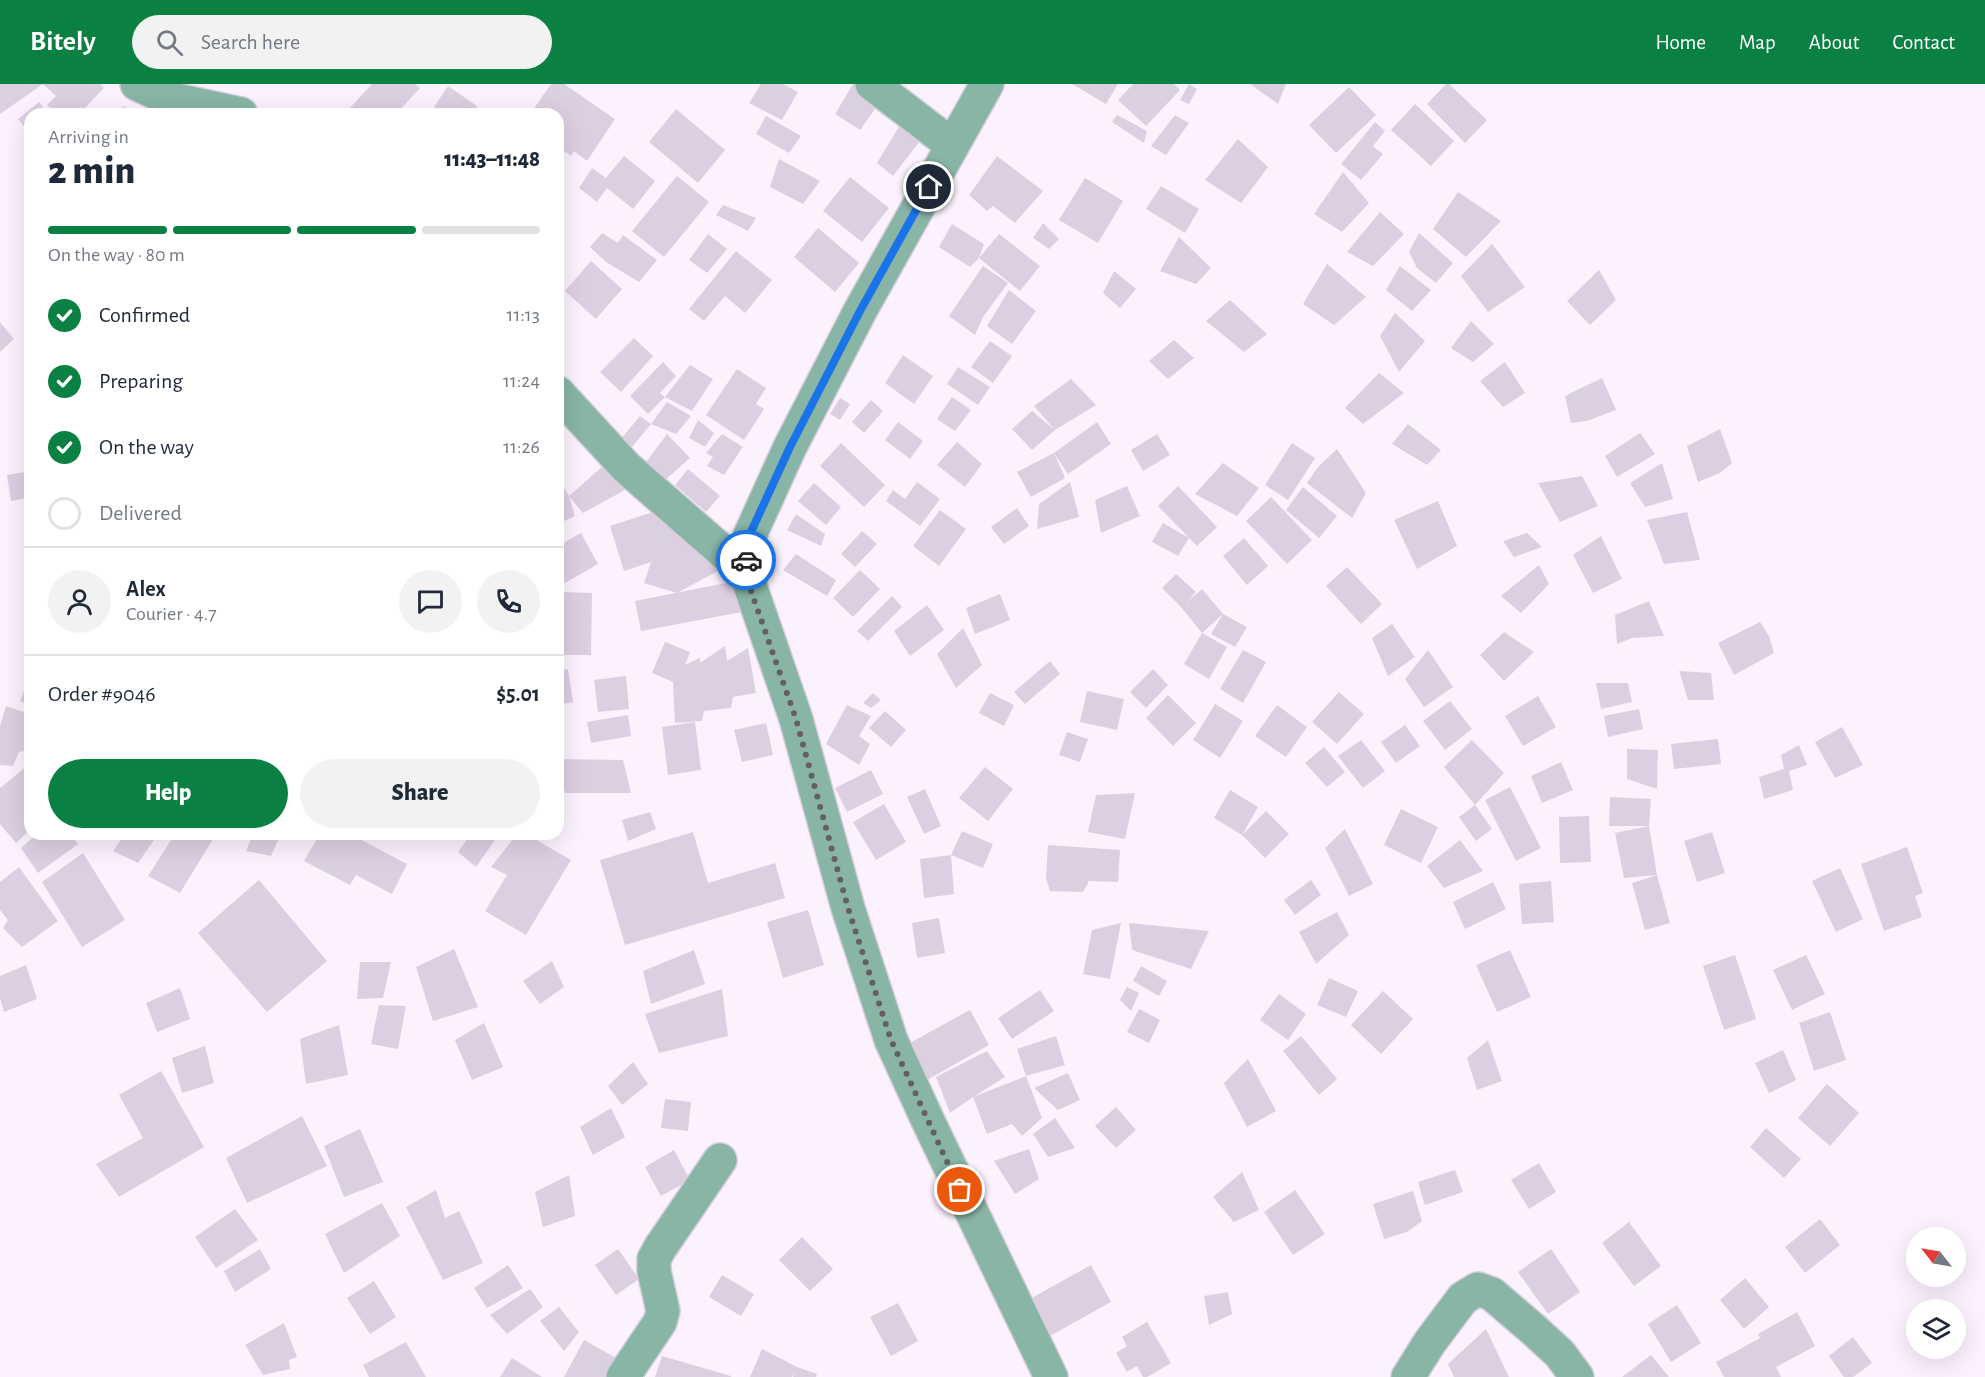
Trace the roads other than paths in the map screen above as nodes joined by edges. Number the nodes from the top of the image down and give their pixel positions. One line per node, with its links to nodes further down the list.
1 (137, 84): 4 (street)
2 (872, 84): 5 (street)
3 (987, 84): 5 (street)
4 (213, 108)
5 (952, 145): 7 (street)
6 (564, 400): 7 (street)
7 (744, 571): 10 (street)
8 (720, 1160): 9 (street)
9 (623, 1377)
10 (1051, 1377)
11 (1408, 1377): 12 (street)
12 (1577, 1377)

